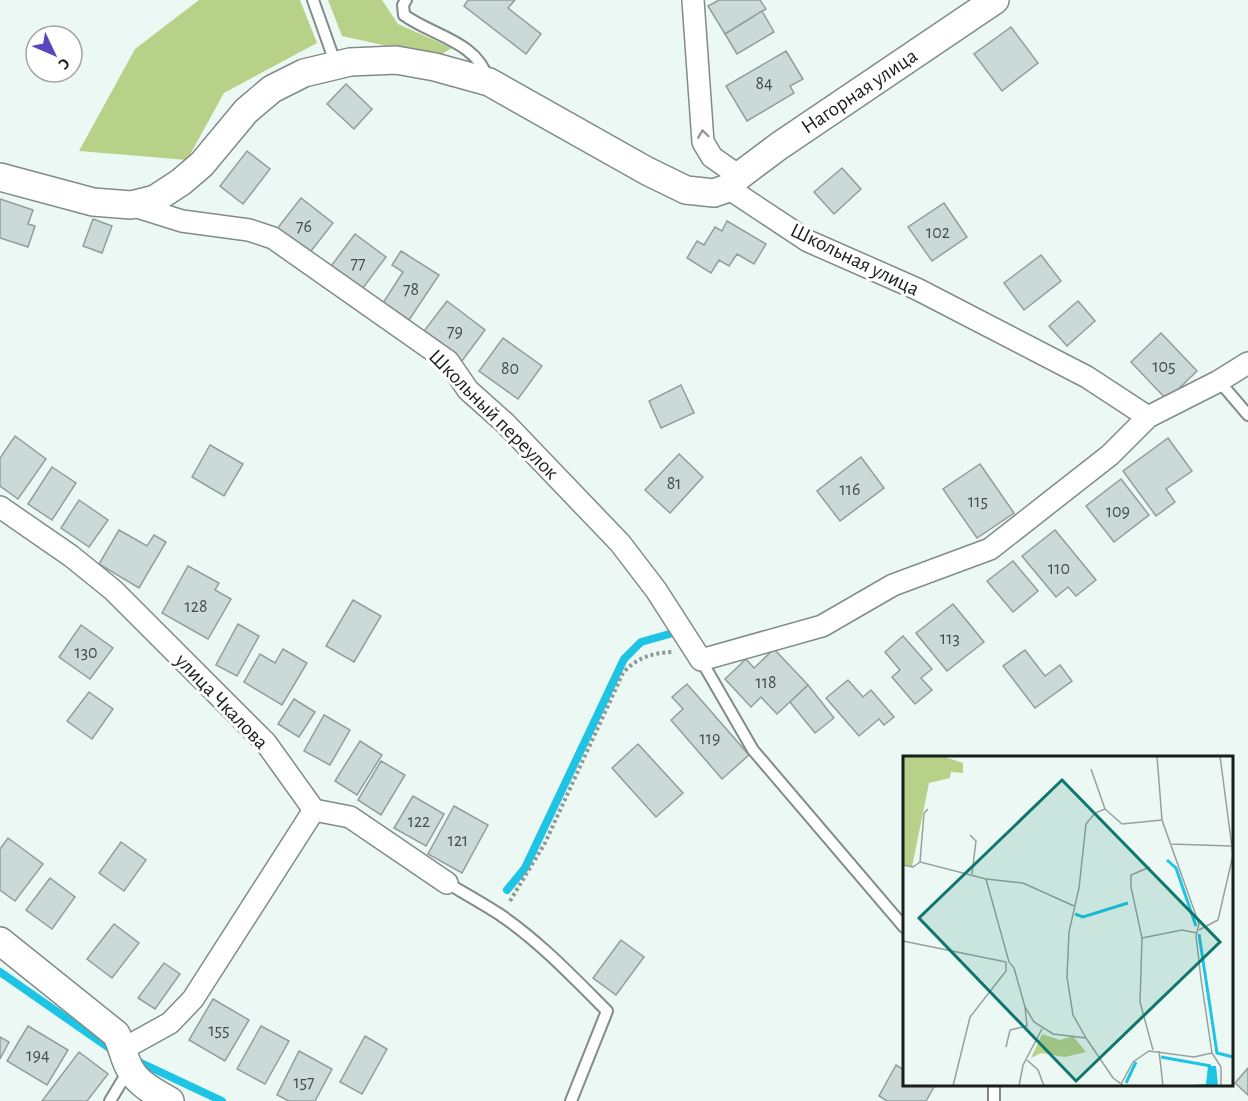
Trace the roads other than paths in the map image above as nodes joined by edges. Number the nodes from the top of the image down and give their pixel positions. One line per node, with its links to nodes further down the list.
1 (312, 0): 5 (lane)
2 (406, 0): 6 (lane)
3 (995, 0): 8 (street, Нагорная улица)
4 (693, 3): 8 (street, Школьная улица, one-way to 4)
5 (336, 65): 6 (street); 9 (street)
6 (489, 82): 8 (street)
7 (0, 177): 9 (street)
8 (734, 182): 13 (street, Школьная улица)
9 (131, 205): 15 (street, Школьный переулок)
10 (1248, 363): 11 (street)
11 (1220, 381): 12 (lane); 13 (street)
12 (1248, 415)
13 (1148, 417): 15 (street)
14 (0, 507): 16 (street, улица Чкалова)
15 (701, 660): 18 (lane)
16 (314, 810): 17 (street); 20 (street)
17 (447, 883): 23 (lane)
18 (903, 926)
19 (0, 941): 20 (street)
20 (126, 1059): 21 (lane); 22 (street)
21 (110, 1101)
22 (170, 1101)
23 (571, 1101)

